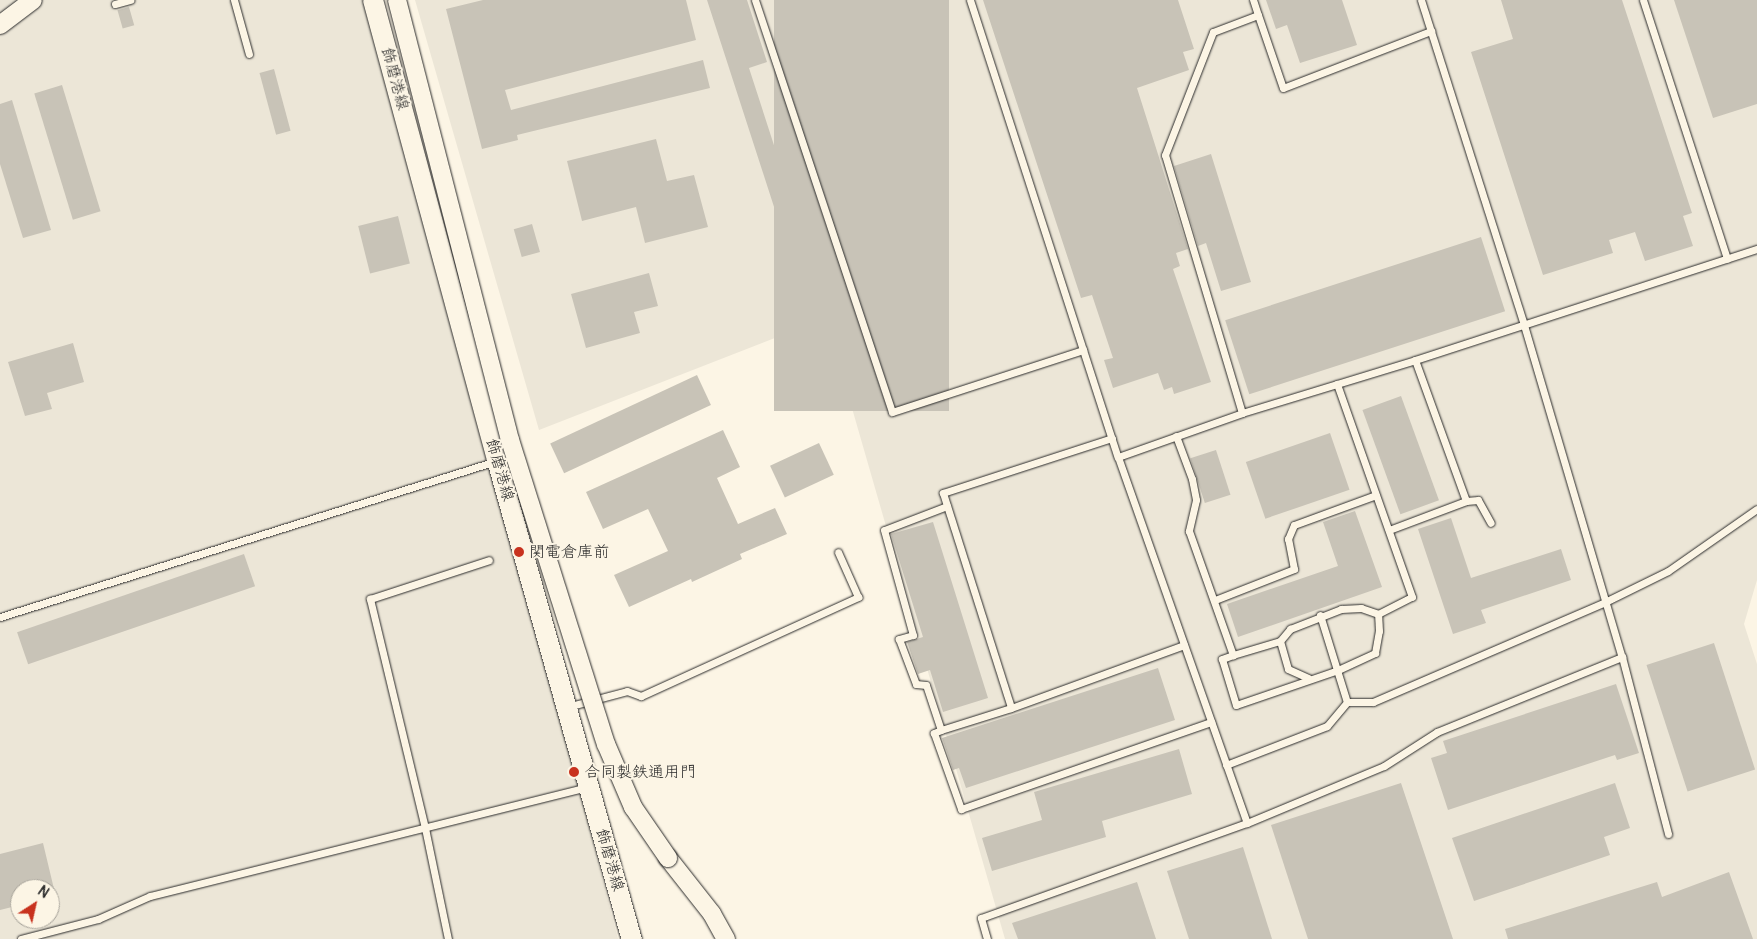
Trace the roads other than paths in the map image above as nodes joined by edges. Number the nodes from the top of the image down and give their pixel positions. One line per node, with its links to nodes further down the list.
1 (33, 0): 13 (street)
2 (130, 0): 11 (lane)
3 (234, 0): 15 (lane)
4 (373, 0): 26 (main road, 飾磨港線)
5 (397, 0): 59 (street, bridge)
6 (755, 0): 19 (lane)
7 (970, 0): 19 (lane)
8 (1253, 0): 12 (lane)
9 (1422, 0): 14 (lane)
10 (1643, 0): 17 (lane)
11 (115, 4)
12 (1258, 15): 14 (lane); 22 (lane)
13 (0, 25)
14 (1431, 31): 18 (lane)
15 (249, 54)
16 (1757, 249): 17 (lane)
17 (1727, 259): 18 (lane)
18 (1524, 325): 20 (lane); 36 (lane)
19 (1083, 350): 24 (lane)
20 (1416, 360): 21 (lane); 28 (lane)
21 (1337, 384): 22 (lane); 27 (lane)
22 (1242, 413): 23 (lane)
23 (1176, 436): 25 (lane); 35 (lane)
24 (1112, 438): 25 (lane); 29 (lane)
25 (1118, 457): 41 (lane)
26 (497, 460): 39 (lane); 47 (main road, 飾磨港線)
27 (1376, 495): 32 (lane); 35 (lane)
28 (1466, 501): 31 (lane); 32 (lane)
29 (947, 506): 48 (lane); 50 (lane)
30 (1757, 509): 36 (lane)
31 (1491, 523)
32 (1389, 530): 37 (lane)
33 (838, 552): 47 (lane)
34 (489, 560): 54 (lane)
35 (1215, 600): 42 (lane)
36 (1606, 602): 43 (lane); 46 (lane)
37 (1378, 614): 38 (lane); 44 (lane)
38 (1320, 615): 40 (lane); 44 (lane)
39 (0, 617)
40 (1280, 641): 42 (lane); 45 (lane)
41 (1184, 644): 48 (lane); 49 (lane)
42 (1233, 655): 45 (lane)
43 (1622, 657): 53 (lane); 55 (lane)
44 (1338, 670): 45 (lane); 46 (lane)
45 (1308, 678)
46 (1347, 702): 51 (lane)
47 (567, 708): 52 (main road, 飾磨港線)
48 (1011, 708): 50 (lane)
49 (1211, 722): 50 (lane); 51 (lane)
50 (941, 730)
51 (1226, 765): 53 (lane)
52 (589, 787): 54 (lane); 58 (main road, 飾磨港線)
53 (1247, 823): 60 (lane)
54 (425, 828): 56 (lane); 57 (lane)
55 (1668, 834)
56 (21, 939)
57 (448, 939)
58 (632, 939)
59 (726, 939)
60 (987, 939)

